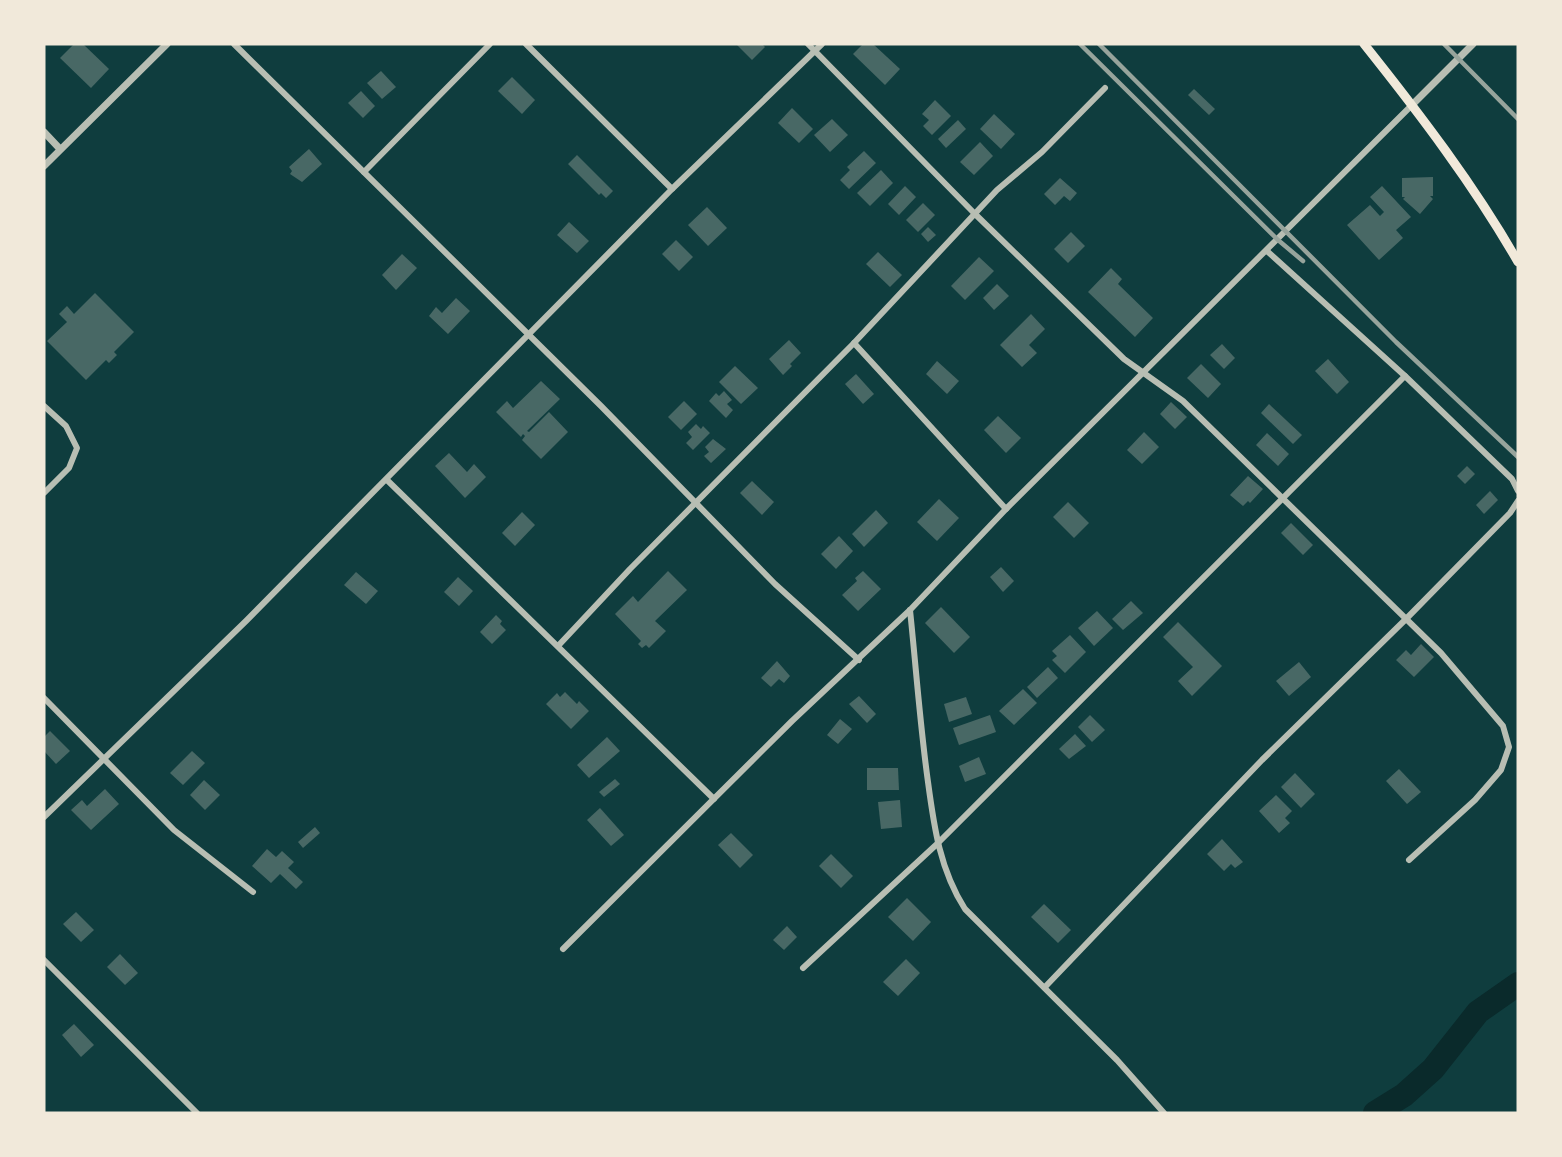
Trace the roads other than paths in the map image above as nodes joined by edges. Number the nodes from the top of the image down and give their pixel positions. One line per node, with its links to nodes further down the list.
1 (167, 44): 13 (street)
2 (234, 44): 15 (street)
3 (490, 44): 15 (street)
4 (526, 44): 16 (street)
5 (808, 44): 9 (street)
6 (822, 44): 9 (street)
7 (1364, 44): 11 (main road)
8 (1473, 44): 11 (street)
9 (815, 51): 16 (street); 17 (street)
10 (1105, 89): 17 (street)
11 (1412, 106): 18 (street); 19 (main road)
12 (44, 132): 13 (street)
13 (60, 149): 14 (street)
14 (44, 166)
15 (364, 172): 20 (street)
16 (672, 189): 20 (street)
17 (974, 213): 21 (street); 22 (street)
18 (1267, 251): 22 (street); 23 (street)
19 (1518, 262)
20 (529, 335): 25 (street); 30 (street)
21 (854, 344): 30 (street); 31 (street)
22 (1144, 373): 28 (street); 31 (street)
23 (1405, 376): 26 (street); 28 (street)
24 (44, 406): 27 (street)
25 (387, 480): 34 (street); 37 (street)
26 (1518, 491)
27 (44, 493)
28 (1281, 499): 33 (street); 40 (street)
29 (1518, 502): 33 (street)
30 (696, 503): 34 (street); 35 (street)
31 (1006, 509): 32 (street)
32 (910, 610): 35 (street); 40 (street)
33 (1406, 620): 41 (street); 46 (street)
34 (558, 646): 38 (street)
35 (859, 660): 38 (street)
36 (44, 698): 37 (street)
37 (106, 759): 39 (street); 42 (street)
38 (715, 799): 43 (street)
39 (44, 817)
40 (937, 844): 45 (street); 46 (street)
41 (1409, 860)
42 (253, 892)
43 (563, 948)
44 (44, 960): 47 (street)
45 (803, 968)
46 (1045, 987): 48 (street)
47 (197, 1113)
48 (1164, 1113)

